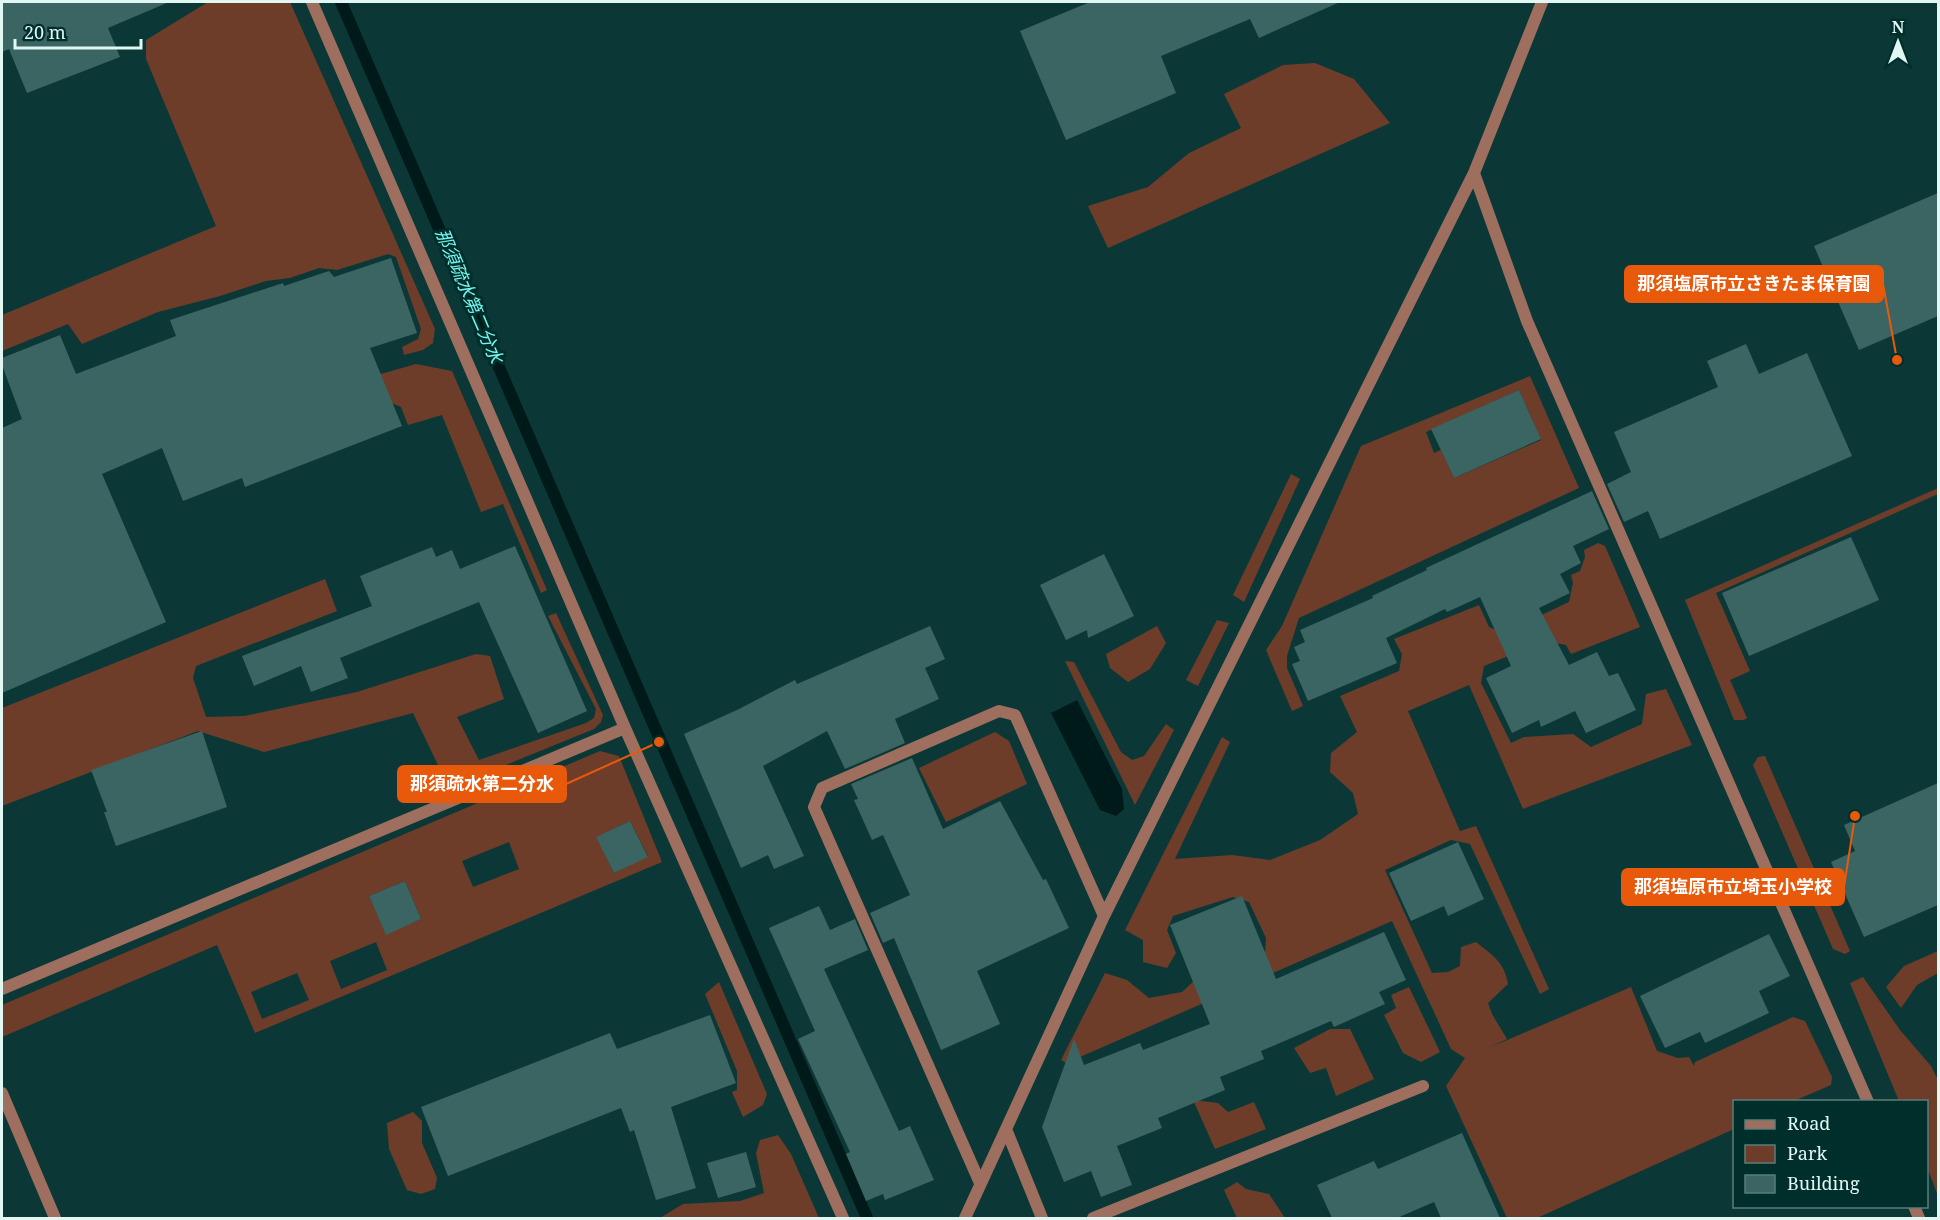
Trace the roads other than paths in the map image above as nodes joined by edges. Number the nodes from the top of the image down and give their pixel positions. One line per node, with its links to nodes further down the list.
1 (312, 2): 4 (street)
2 (1542, 2): 3 (street)
3 (1474, 173): 5 (street); 9 (street)
4 (625, 728): 6 (street); 13 (street)
5 (1104, 916): 10 (street); 11 (street)
6 (2, 989)
7 (1423, 1086): 16 (street)
8 (2, 1094): 12 (street)
9 (1868, 1100)
10 (1006, 1129): 11 (street); 15 (street)
11 (980, 1182): 14 (street)
12 (55, 1218)
13 (843, 1218)
14 (965, 1218)
15 (1042, 1218)
16 (1093, 1218)

